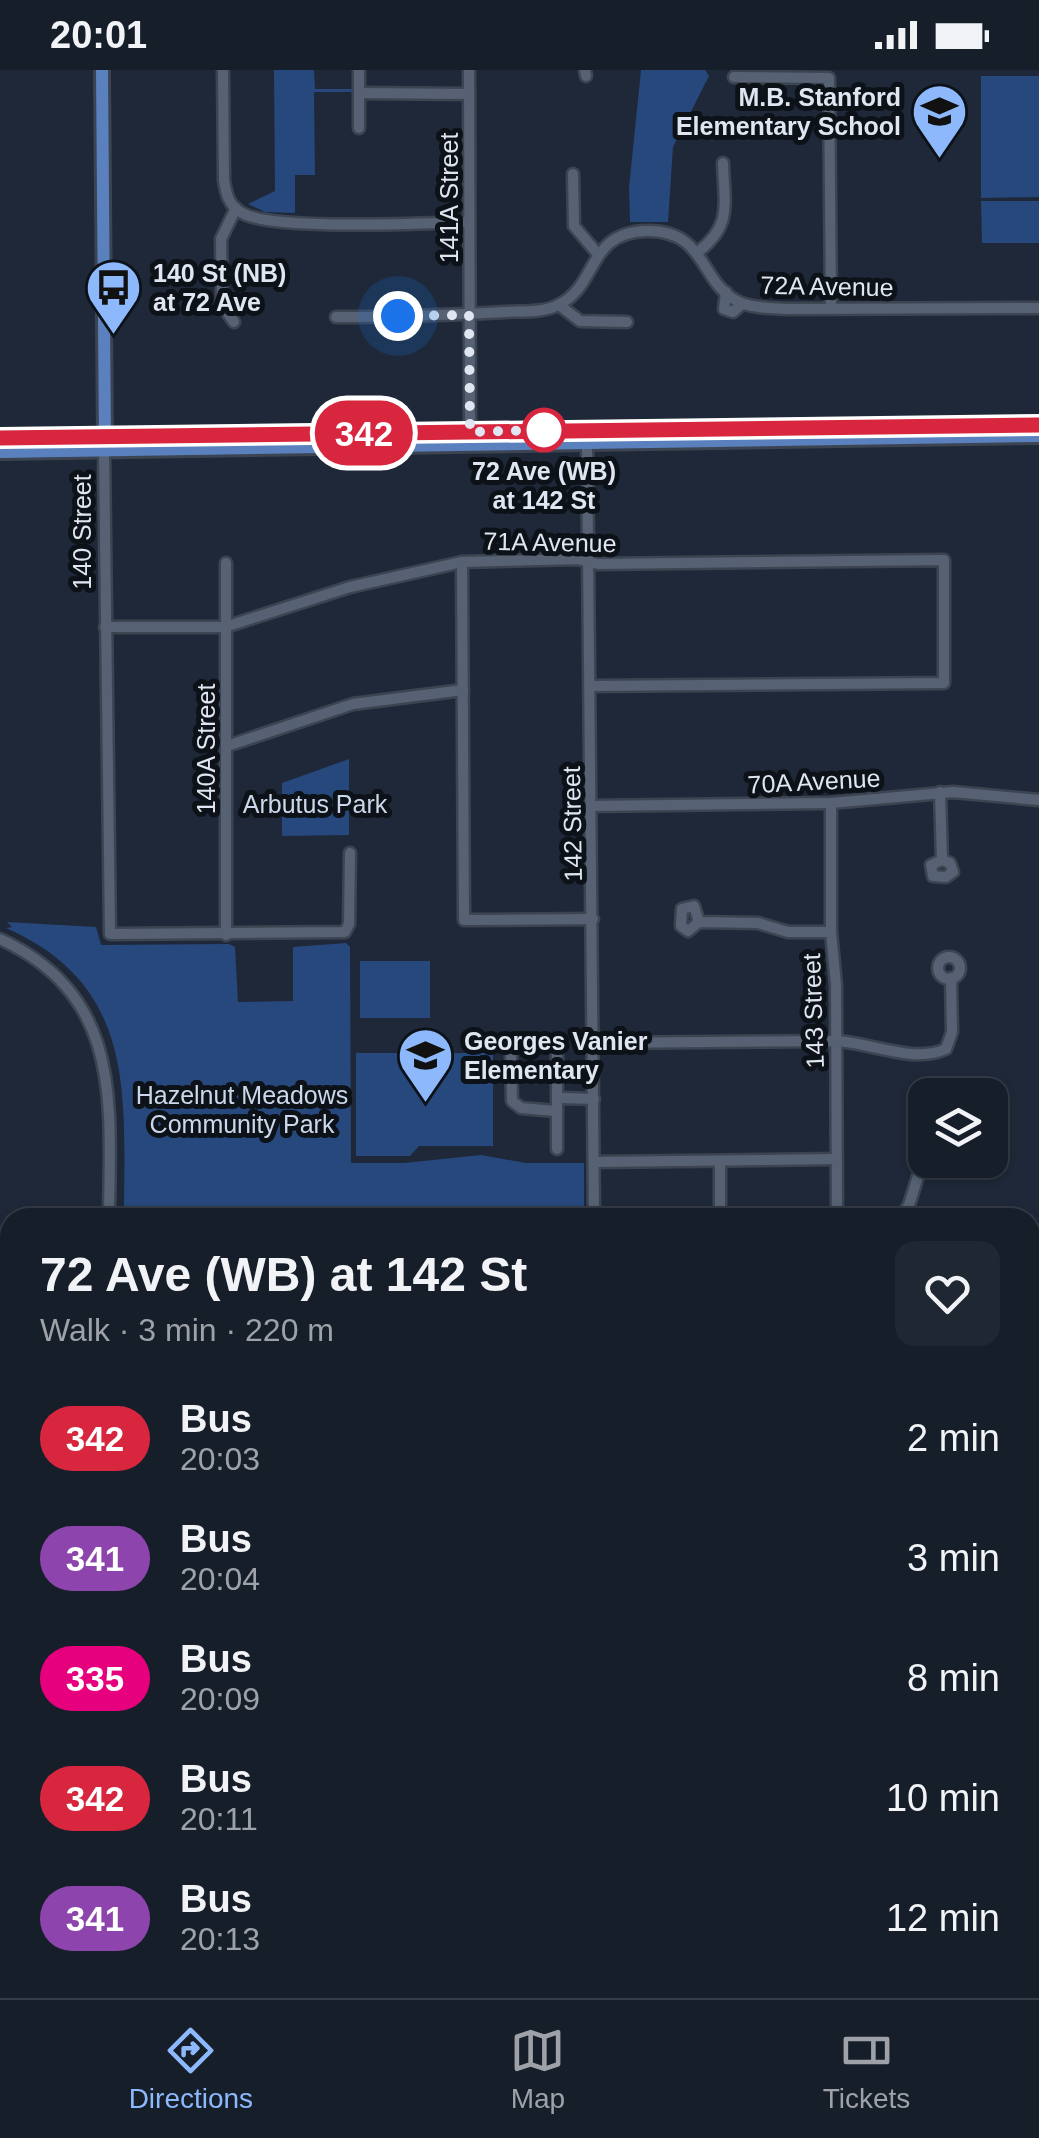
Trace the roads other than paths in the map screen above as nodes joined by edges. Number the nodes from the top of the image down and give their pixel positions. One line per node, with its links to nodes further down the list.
1 (102, 70): 27 (main road, 140 Street)
2 (223, 70): 11 (street)
3 (360, 70): 6 (street)
4 (469, 70): 7 (street, 141A Street)
5 (734, 77): 16 (street)
6 (360, 93): 7 (street); 8 (street)
7 (469, 94): 12 (street, 141A Street)
8 (359, 128)
9 (724, 164): 13 (street)
10 (573, 174): 14 (street)
11 (236, 208): 12 (street); 20 (street)
12 (469, 222): 18 (street, 141A Street)
13 (698, 252): 14 (street); 16 (street, 72A Avenue)
14 (597, 254): 15 (street)
15 (560, 305): 18 (street); 21 (street)
16 (831, 308): 17 (street, 72A Avenue)
17 (1039, 308)
18 (469, 315): 19 (street); 26 (street, 141A Street)
19 (336, 317)
20 (234, 322)
21 (628, 322)
22 (1039, 424): 23 (main road)
23 (586, 436): 24 (main road); 26 (main road); 30 (street, 142 Street)
24 (1039, 436)
25 (0, 438): 27 (main road)
26 (470, 438): 27 (main road)
27 (105, 443): 28 (main road); 32 (street, 140 Street)
28 (0, 452)
29 (462, 562): 30 (street, 71A Avenue); 33 (street, 71A Avenue); 35 (street)
30 (589, 562): 34 (street, 142 Street); 34 (street, 71A Avenue)
31 (226, 563): 33 (street, 140A Street)
32 (105, 627): 33 (street, 71A Avenue); 46 (street, 140 Street)
33 (225, 627): 36 (street, 140A Street)
34 (591, 686): 40 (street, 142 Street)
35 (464, 690): 36 (street); 43 (street)
36 (226, 746): 46 (street, 140A Street)
37 (940, 792): 38 (street, 70A Avenue); 39 (street, 70A Avenue); 42 (street)
38 (1039, 800)
39 (830, 804): 40 (street, 70A Avenue); 45 (street, 143 Street)
40 (591, 806): 43 (street, 142 Street)
41 (350, 853): 46 (street)
42 (942, 860)
43 (594, 919): 50 (street, 142 Street)
44 (699, 922): 45 (street)
45 (830, 932): 49 (street, 143 Street)
46 (226, 935)
47 (0, 938): 61 (street)
48 (950, 978): 49 (street)
49 (835, 1041): 50 (street); 57 (street, 143 Street)
50 (595, 1044): 54 (street, 142 Street)
51 (557, 1052): 53 (street)
52 (511, 1054): 55 (street)
53 (561, 1098): 54 (street); 55 (street)
54 (594, 1099): 58 (street, 142 Street)
55 (555, 1111): 56 (street)
56 (556, 1149)
57 (836, 1160): 59 (street); 64 (street, 143 Street)
58 (594, 1162): 59 (street); 62 (street, 142 Street)
59 (720, 1162): 63 (street)
60 (917, 1178): 65 (street)
61 (109, 1208)
62 (594, 1208)
63 (720, 1208)
64 (836, 1208)
65 (907, 1208)

